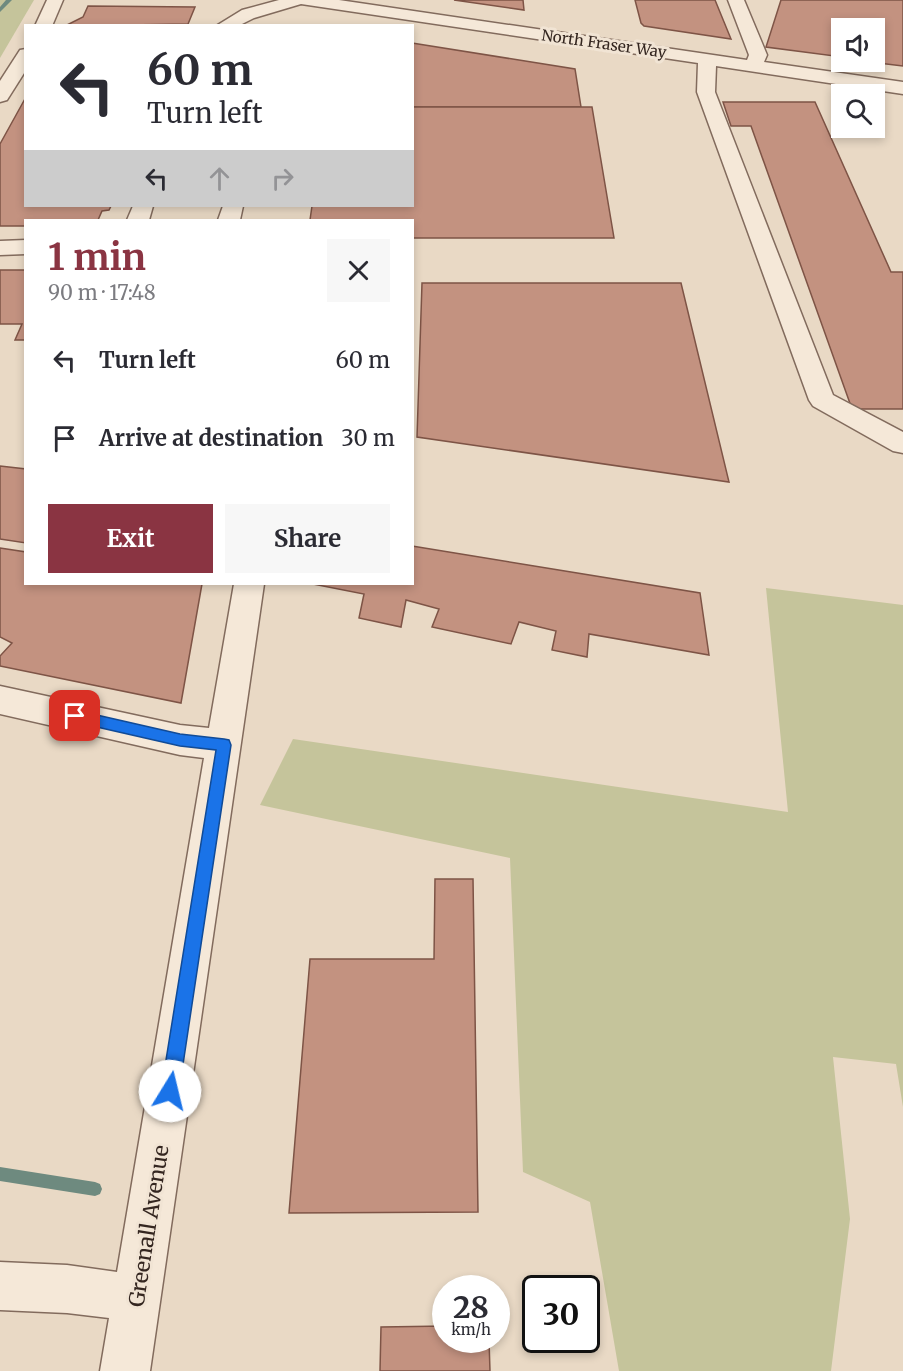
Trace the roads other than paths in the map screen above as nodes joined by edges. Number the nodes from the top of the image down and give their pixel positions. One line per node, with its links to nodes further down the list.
1 (55, 0): 8 (street)
2 (297, 0): 9 (street)
3 (305, 0): 5 (street, North Fraser Way)
4 (736, 0): 12 (street)
5 (332, 4): 6 (street, North Fraser Way); 7 (street)
6 (390, 6): 11 (street, North Fraser Way)
7 (315, 18)
8 (44, 24)
9 (228, 24)
10 (24, 57): 14 (street)
11 (706, 59): 12 (street, North Fraser Way); 17 (street)
12 (754, 66): 13 (street, North Fraser Way)
13 (903, 88)
14 (0, 96)
15 (24, 247): 16 (street)
16 (0, 248)
17 (903, 444)
18 (249, 585): 20 (street, Greenall Avenue)
19 (0, 700): 20 (street)
20 (224, 745): 22 (street, Greenall Avenue)
21 (0, 1286): 22 (street)
22 (138, 1298): 23 (street, Greenall Avenue)
23 (125, 1371)

